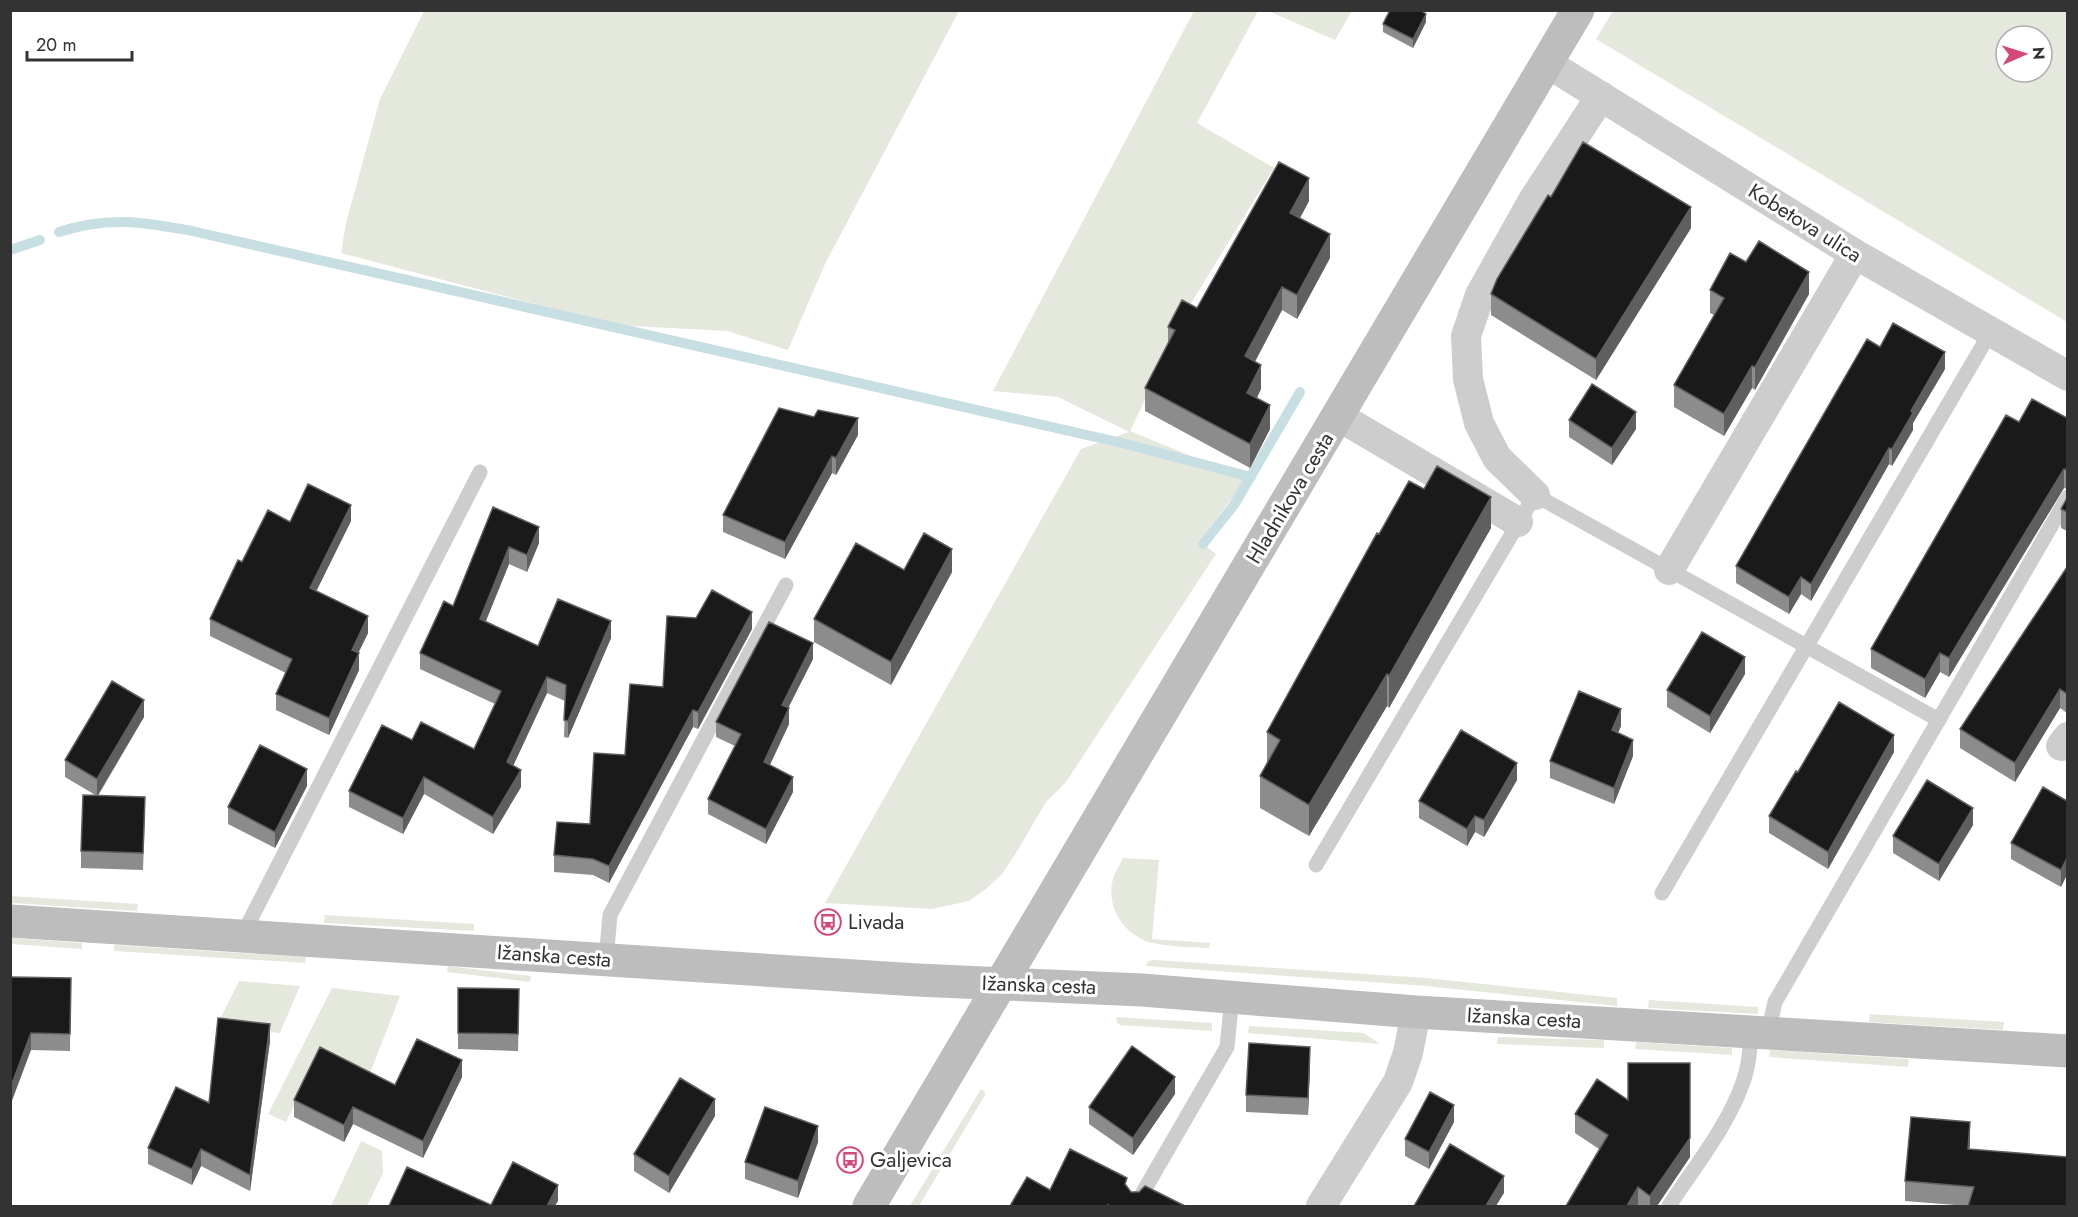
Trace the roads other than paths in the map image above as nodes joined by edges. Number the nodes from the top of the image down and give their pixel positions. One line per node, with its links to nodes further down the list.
1 (1578, 10): 2 (main road, Hladnikova cesta)
2 (1547, 63): 3 (street, Kobetova ulica); 7 (main road, Hladnikova cesta)
3 (1601, 96): 4 (street, Kobetova ulica); 9 (street)
4 (1855, 254): 5 (street, Kobetova ulica); 12 (street)
5 (1990, 333): 6 (street, Kobetova ulica); 14 (lane)
6 (2067, 376)
7 (1338, 416): 11 (street); 21 (main road, Hladnikova cesta)
8 (480, 472): 19 (lane)
9 (1535, 495): 11 (lane); 12 (lane)
10 (2067, 497): 15 (lane)
11 (1518, 522): 16 (lane)
12 (1669, 570): 14 (lane)
13 (786, 585): 20 (lane)
14 (1804, 645): 15 (lane); 17 (lane)
15 (1939, 720): 24 (lane)
16 (1316, 864)
17 (1662, 893)
18 (10, 921): 19 (main road, Ižanska cesta)
19 (242, 936): 20 (main road, Ižanska cesta)
20 (606, 960): 21 (main road, Ižanska cesta)
21 (1001, 984): 22 (main road, Ižanska cesta); 26 (main road, Hladnikova cesta)
22 (1232, 997): 23 (main road, Ižanska cesta); 27 (lane)
23 (1416, 1012): 24 (main road, Ižanska cesta); 28 (street)
24 (1760, 1032): 25 (main road, Ižanska cesta); 29 (lane)
25 (2067, 1051)
26 (869, 1206)
27 (1134, 1206)
28 (1321, 1206)
29 (1669, 1206)

